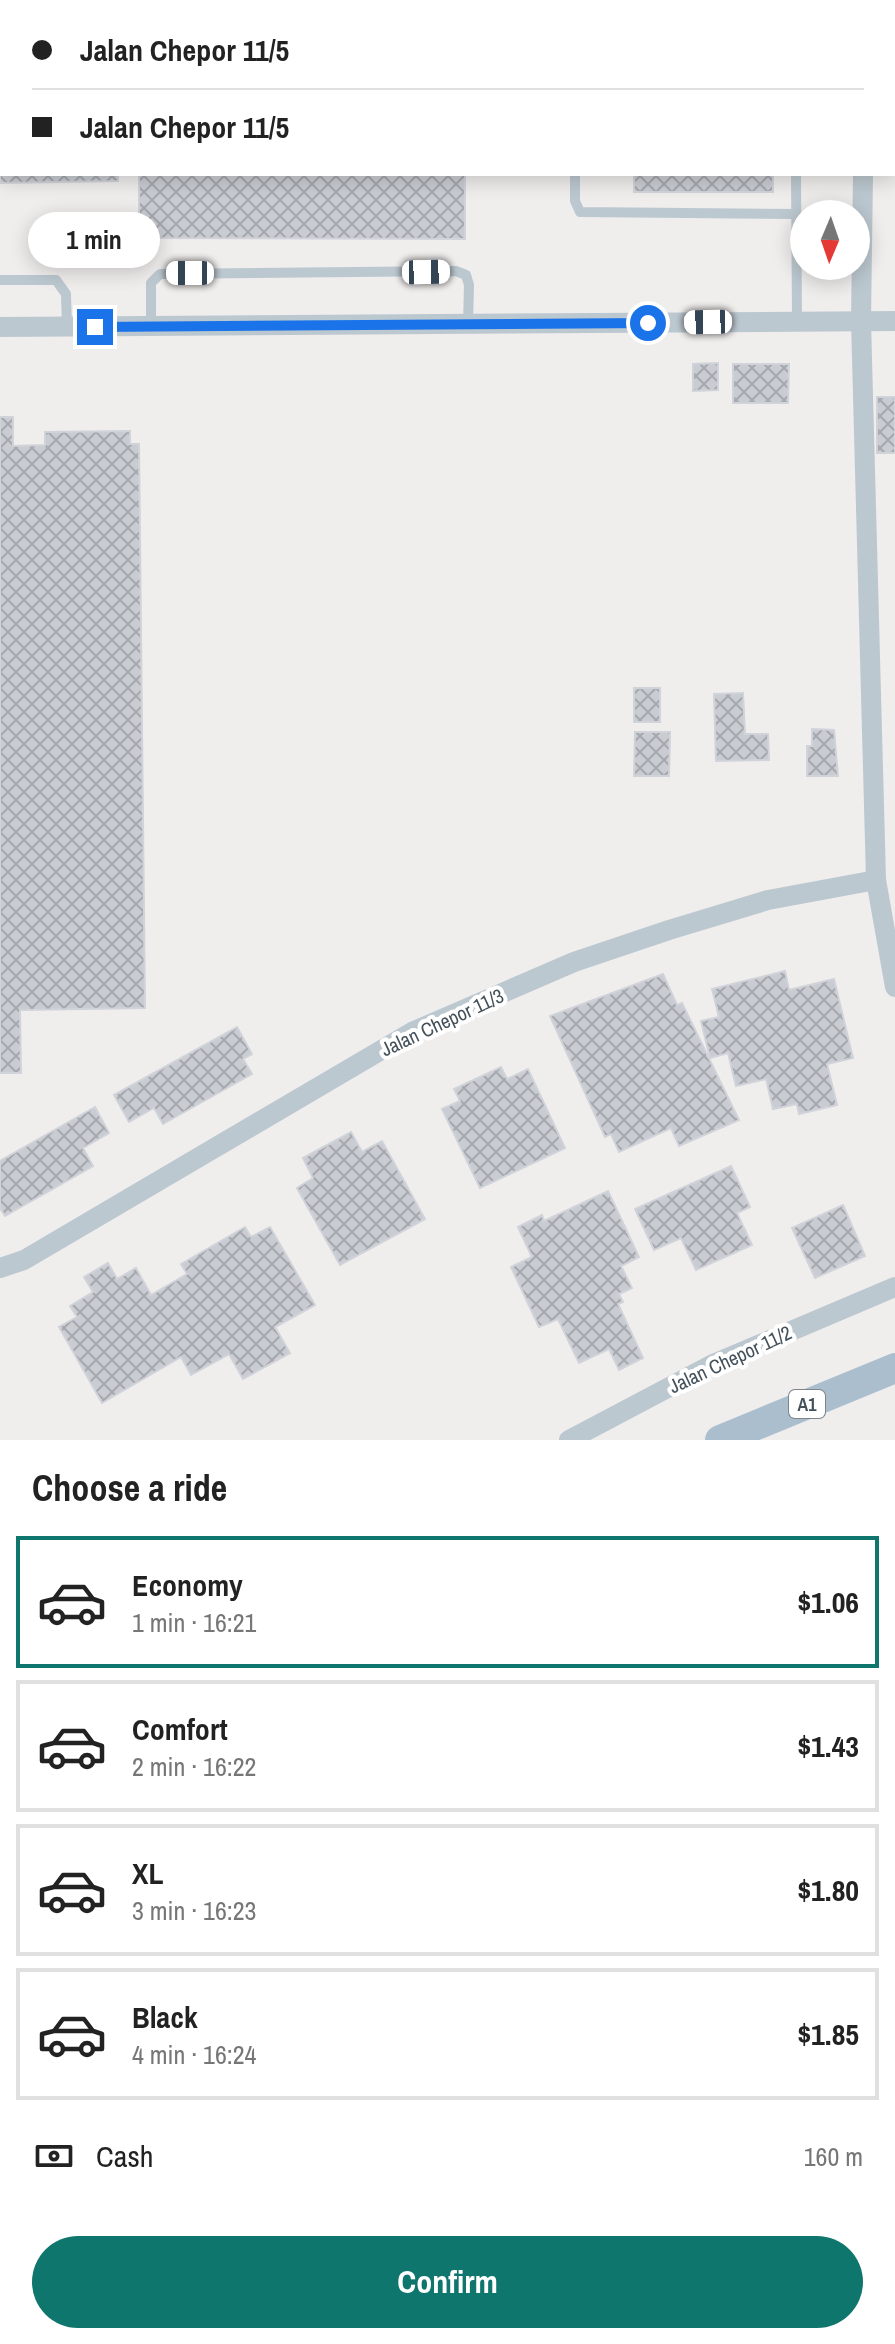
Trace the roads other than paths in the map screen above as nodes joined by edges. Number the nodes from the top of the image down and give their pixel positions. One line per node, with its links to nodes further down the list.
1 (575, 176): 5 (lane)
2 (796, 176): 4 (lane)
3 (863, 176): 8 (street)
4 (796, 200)
5 (790, 214)
6 (0, 280): 14 (lane)
7 (797, 280): 10 (lane)
8 (861, 321): 9 (street); 10 (street); 15 (street)
9 (895, 321)
10 (797, 322): 11 (street)
11 (468, 324): 12 (street); 12 (lane)
12 (151, 326): 14 (street)
13 (0, 327): 14 (street)
14 (67, 327)
15 (876, 880): 16 (street); 17 (street, Jalan Chepor 11/3)
16 (895, 987)
17 (0, 1268)
18 (895, 1287): 21 (street, Jalan Chepor 11/2)
19 (895, 1368): 22 (main road, A1)
20 (895, 1388): 23 (main road, A1)
21 (569, 1440)
22 (720, 1440)
23 (761, 1440)

